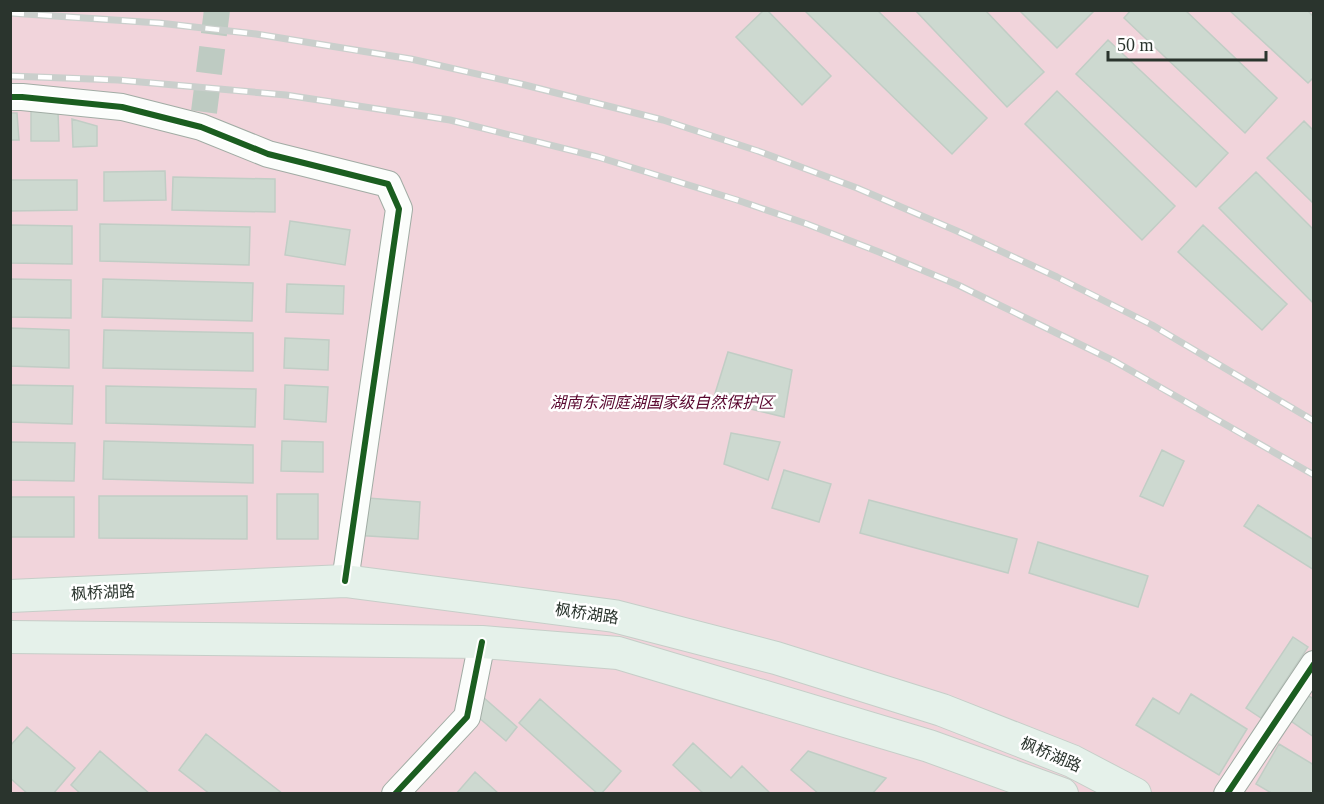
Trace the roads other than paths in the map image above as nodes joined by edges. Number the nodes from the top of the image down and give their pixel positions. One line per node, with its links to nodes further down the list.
1 (10, 98): 2 (street)
2 (345, 581): 3 (main road, 枫桥湖路); 9 (main road, 枫桥湖路)
3 (10, 596)
4 (10, 637): 5 (main road, 枫桥湖路)
5 (482, 642): 7 (street); 8 (main road, 枫桥湖路)
6 (1314, 664): 10 (street)
7 (396, 794)
8 (1062, 794)
9 (1135, 794)
10 (1227, 794)

